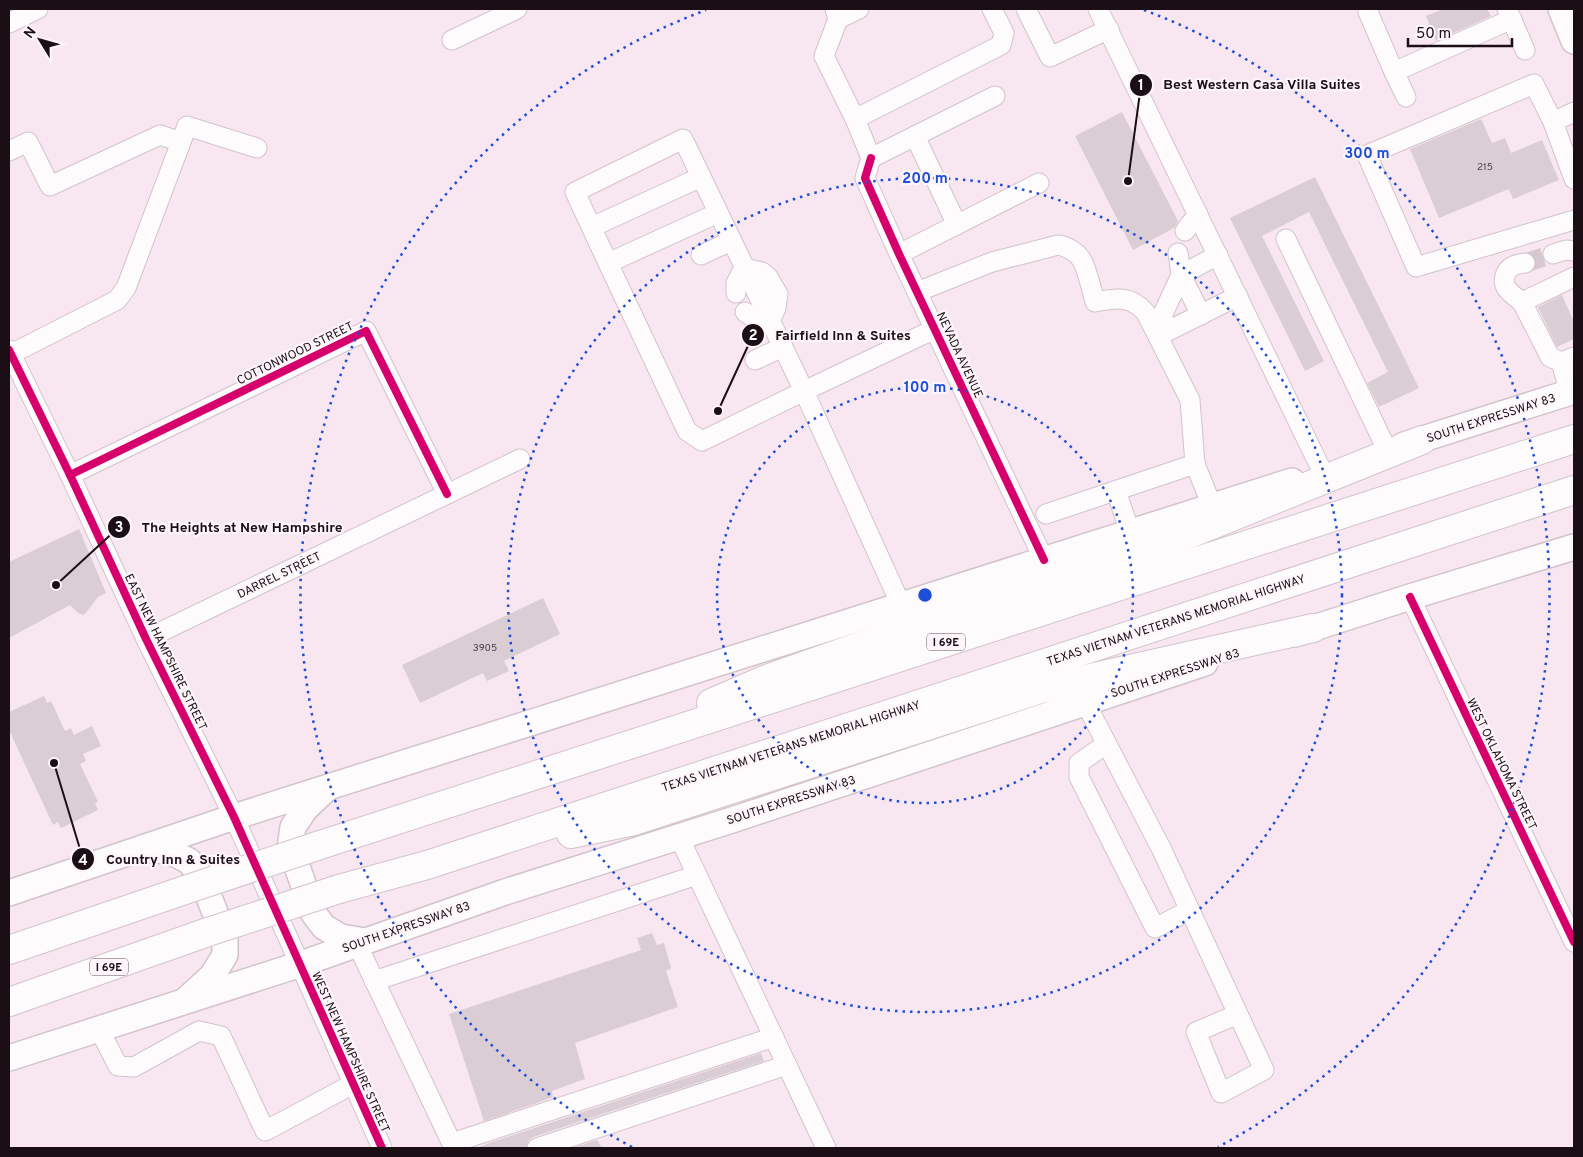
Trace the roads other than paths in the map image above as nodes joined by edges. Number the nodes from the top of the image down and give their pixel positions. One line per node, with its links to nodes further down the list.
1 (38, 9): 11 (street)
2 (517, 9): 13 (street)
3 (859, 9): 9 (street)
4 (992, 9): 20 (street)
5 (1026, 9): 12 (street)
6 (1098, 9): 12 (street)
7 (1561, 9): 14 (main road)
8 (1366, 10): 16 (street)
9 (836, 14): 20 (street)
10 (1509, 14): 15 (street); 16 (street)
11 (9, 22)
12 (1109, 29): 31 (street)
13 (452, 40)
14 (1574, 41)
15 (1525, 50)
16 (1394, 72): 18 (street)
17 (995, 96): 22 (street)
18 (1406, 97)
19 (1574, 112): 21 (street)
20 (855, 119): 26 (street)
21 (1553, 122): 28 (street); 32 (street)
22 (915, 136): 26 (street); 33 (street)
23 (181, 142): 24 (street); 25 (street); 58 (street)
24 (256, 148)
25 (9, 151)
26 (872, 158): 40 (street, NEVADA AVENUE)
27 (701, 177): 30 (street); 34 (street); 34 (street)
28 (1574, 179)
29 (1040, 183): 33 (street)
30 (718, 213): 37 (street); 44 (street)
31 (1198, 214): 35 (street); 43 (street)
32 (1574, 220)
33 (957, 225): 40 (street)
34 (592, 227): 44 (street)
35 (1185, 231)
36 (1286, 239): 65 (street)
37 (730, 241): 42 (street); 46 (street)
38 (1574, 251): 41 (street)
39 (1178, 252): 47 (street)
40 (899, 254): 49 (street, NEVADA AVENUE)
41 (1554, 254)
42 (701, 255)
43 (1218, 255): 47 (street); 51 (street)
44 (608, 262): 61 (street)
45 (1525, 263): 52 (street)
46 (744, 268): 50 (street); 55 (street)
47 (1181, 275): 54 (street); 54 (street)
48 (1574, 277): 52 (street)
49 (917, 292): 56 (street, NEVADA AVENUE); 67 (street)
50 (736, 293)
51 (1238, 296): 54 (street); 68 (street)
52 (1522, 302): 60 (street)
53 (745, 312): 55 (street)
54 (1201, 315)
55 (770, 321): 57 (street)
56 (935, 330): 61 (street); 77 (street, NEVADA AVENUE)
57 (782, 347): 59 (street); 61 (street)
58 (10, 352): 69 (street, EAST NEW HAMPSHIRE STREET)
59 (754, 360)
60 (1568, 360): 62 (street)
61 (804, 391): 79 (street)
62 (1572, 392): 64 (main road, SOUTH EXPRESSWAY 83)
63 (1574, 439): 84 (highway, I 69E)
64 (1422, 440): 65 (main road, SOUTH EXPRESSWAY 83); 84 (highway)
65 (1387, 450): 68 (main road, SOUTH EXPRESSWAY 83)
66 (520, 459): 72 (street, DARREL STREET)
67 (1195, 464): 70 (street); 73 (street)
68 (1322, 471): 73 (main road, SOUTH EXPRESSWAY 83)
69 (70, 475): 72 (street, COTTONWOOD STREET); 81 (street, EAST NEW HAMPSHIRE STREET)
70 (1116, 490): 74 (street); 75 (street)
71 (1574, 490): 89 (highway, TEXAS VIETNAM VETERANS MEMORIAL HIGHWAY / I 69E)
72 (447, 494): 81 (street, DARREL STREET)
73 (1212, 506): 75 (main road, SOUTH EXPRESSWAY 83)
74 (1046, 514)
75 (1130, 532): 77 (main road, SOUTH EXPRESSWAY 83)
76 (1574, 547): 78 (main road, SOUTH EXPRESSWAY 83)
77 (1044, 560): 79 (main road, SOUTH EXPRESSWAY 83)
78 (1410, 597): 80 (main road, SOUTH EXPRESSWAY 83); 93 (street, WEST OKLAHOMA STREET)
79 (901, 605): 85 (main road, SOUTH EXPRESSWAY 83)
80 (1313, 628): 82 (main road, SOUTH EXPRESSWAY 83); 89 (highway)
81 (146, 639): 86 (street, EAST NEW HAMPSHIRE STREET)
82 (1085, 702): 83 (street); 87 (main road, SOUTH EXPRESSWAY 83)
83 (1106, 744): 92 (street); 92 (street)
84 (572, 765): 95 (highway, I 69E, bridge)
85 (326, 788): 86 (main road, SOUTH EXPRESSWAY 83); 94 (main road)
86 (234, 817): 88 (main road, SOUTH EXPRESSWAY 83); 96 (street, EAST NEW HAMPSHIRE STREET)
87 (679, 837): 90 (street); 94 (main road, SOUTH EXPRESSWAY 83)
88 (140, 849): 91 (main road, SOUTH EXPRESSWAY 83); 99 (main road)
89 (427, 865): 98 (highway, TEXAS VIETNAM VETERANS MEMORIAL HIGHWAY / I 69E, bridge)
90 (697, 875): 97 (street); 102 (street)
91 (9, 893)
92 (1190, 910): 100 (street)
93 (1574, 942)
94 (361, 943): 96 (main road, SOUTH EXPRESSWAY 83); 97 (street)
95 (9, 950)
96 (301, 964): 99 (main road, SOUTH EXPRESSWAY 83); 105 (street, WEST NEW HAMPSHIRE STREET)
97 (374, 981): 106 (street)
98 (9, 1002)
99 (182, 1003): 101 (main road, SOUTH EXPRESSWAY 83)
100 (1238, 1014)
101 (99, 1029): 103 (main road, SOUTH EXPRESSWAY 83); 105 (street)
102 (774, 1037): 104 (street); 106 (street)
103 (9, 1058)
104 (787, 1065): 108 (street); 109 (street)
105 (353, 1084): 107 (street, WEST NEW HAMPSHIRE STREET)
106 (453, 1146)
107 (382, 1148)
108 (537, 1148)
109 (826, 1148)

